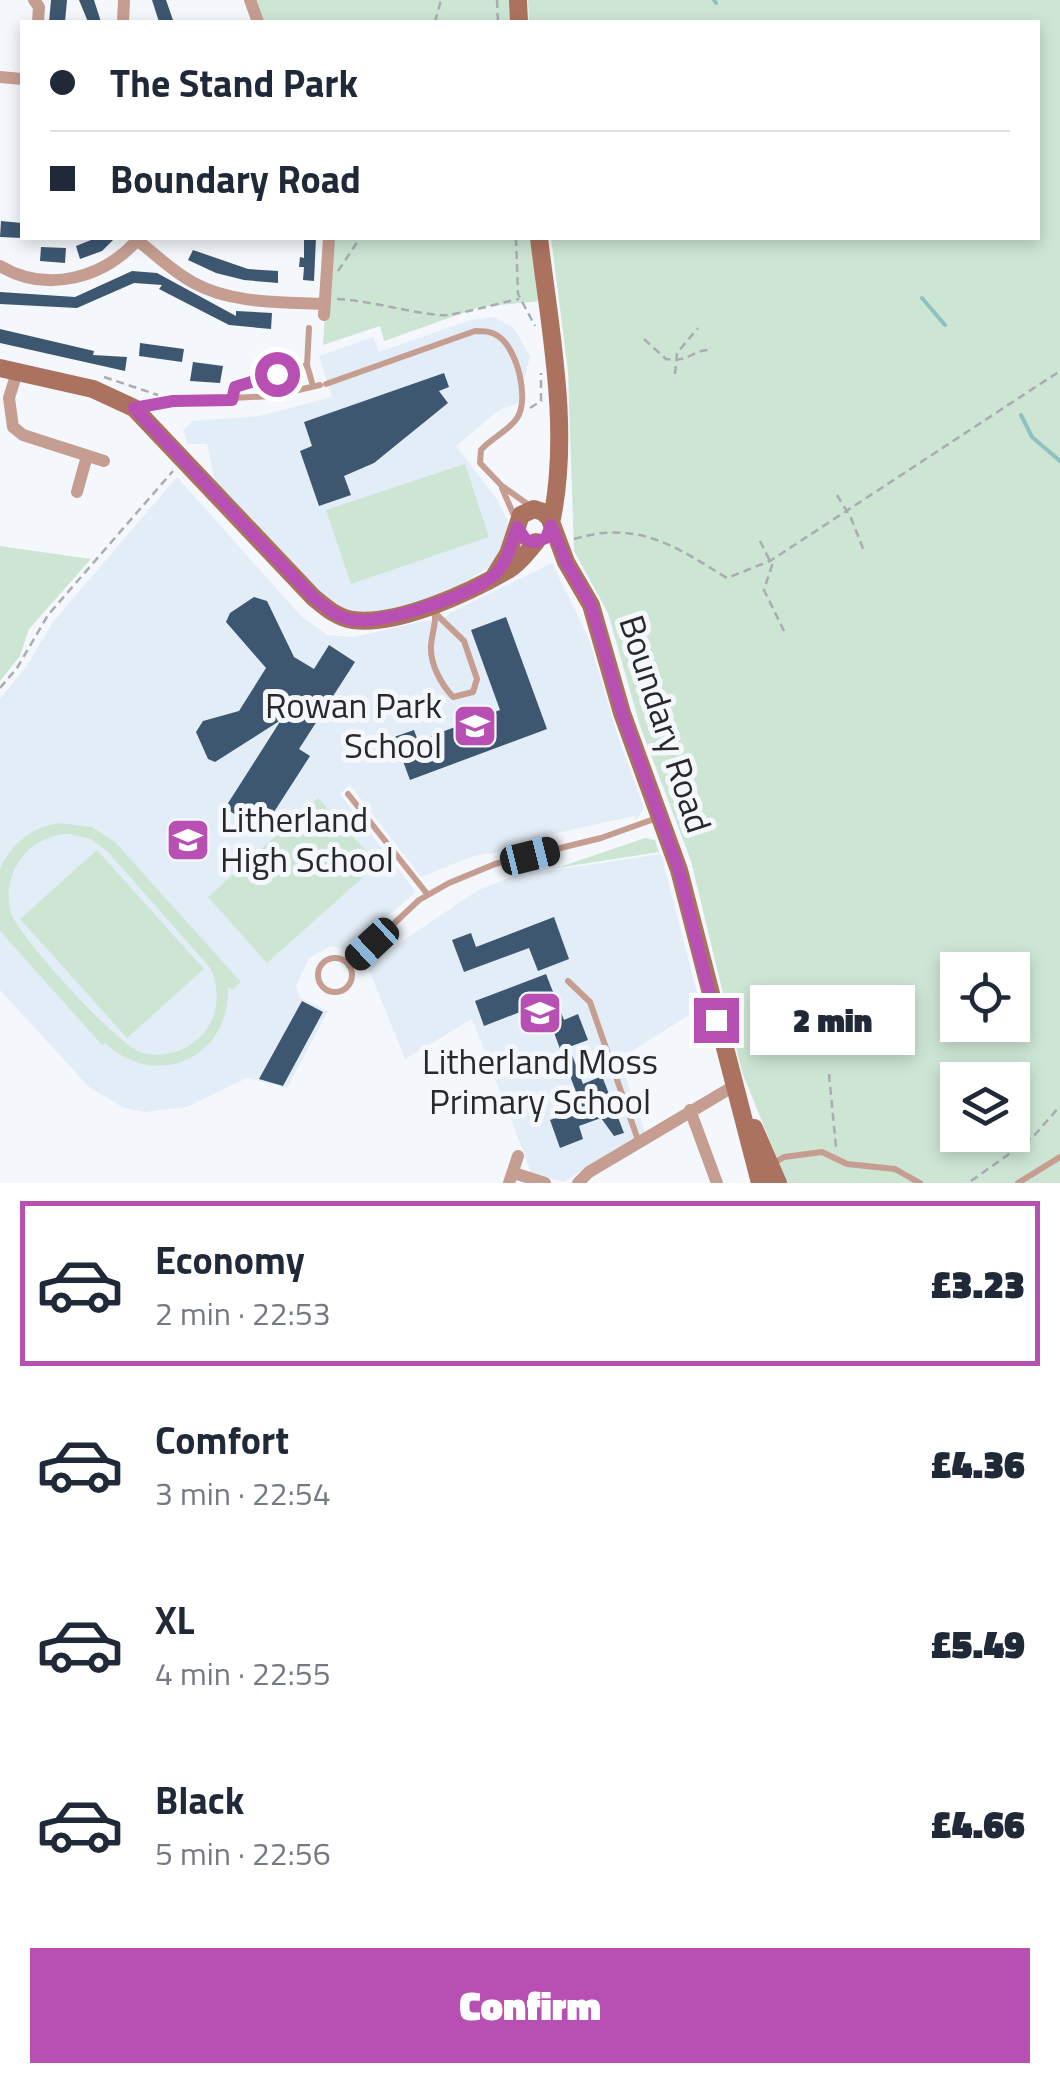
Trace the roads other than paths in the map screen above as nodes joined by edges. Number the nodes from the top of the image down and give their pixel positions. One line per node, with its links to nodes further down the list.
1 (137, 240): 5 (street)
2 (139, 240): 3 (street)
3 (329, 240)
4 (540, 240): 15 (street)
5 (0, 266)
6 (309, 328): 7 (lane)
7 (308, 364): 9 (lane); 10 (lane)
8 (9, 368): 11 (street); 12 (street)
9 (320, 385): 10 (lane); 16 (lane)
10 (232, 400): 11 (lane)
11 (134, 408): 24 (street)
12 (7, 430): 13 (street)
13 (88, 456): 14 (street); 17 (street)
14 (104, 461)
15 (556, 479): 18 (street); 19 (street)
16 (502, 486): 18 (lane); 20 (lane)
17 (77, 492)
18 (534, 509): 19 (street); 20 (street)
19 (551, 524): 21 (street); 22 (street, Boundary Road)
20 (517, 526): 21 (street); 23 (street)
21 (537, 542): 22 (street, Boundary Road); 23 (street)
22 (566, 562): 26 (street, Boundary Road)
23 (495, 575): 24 (street)
24 (434, 609): 24 (lane)
25 (348, 794): 27 (lane)
26 (660, 817): 27 (lane); 30 (street, Boundary Road)
27 (428, 896): 28 (lane)
28 (349, 966): 28 (lane)
29 (568, 981): 32 (lane)
30 (734, 1086): 31 (street); 35 (street, Boundary Road); 40 (street, Boundary Road)
31 (690, 1110): 32 (street); 39 (street)
32 (639, 1141): 38 (street)
33 (518, 1156): 36 (street)
34 (1060, 1157): 43 (lane)
35 (771, 1164): 41 (street, Boundary Road); 42 (lane)
36 (511, 1178): 37 (street)
37 (545, 1183)
38 (578, 1183)
39 (717, 1183)
40 (760, 1183)
41 (778, 1183)
42 (920, 1183)
43 (1018, 1183)

